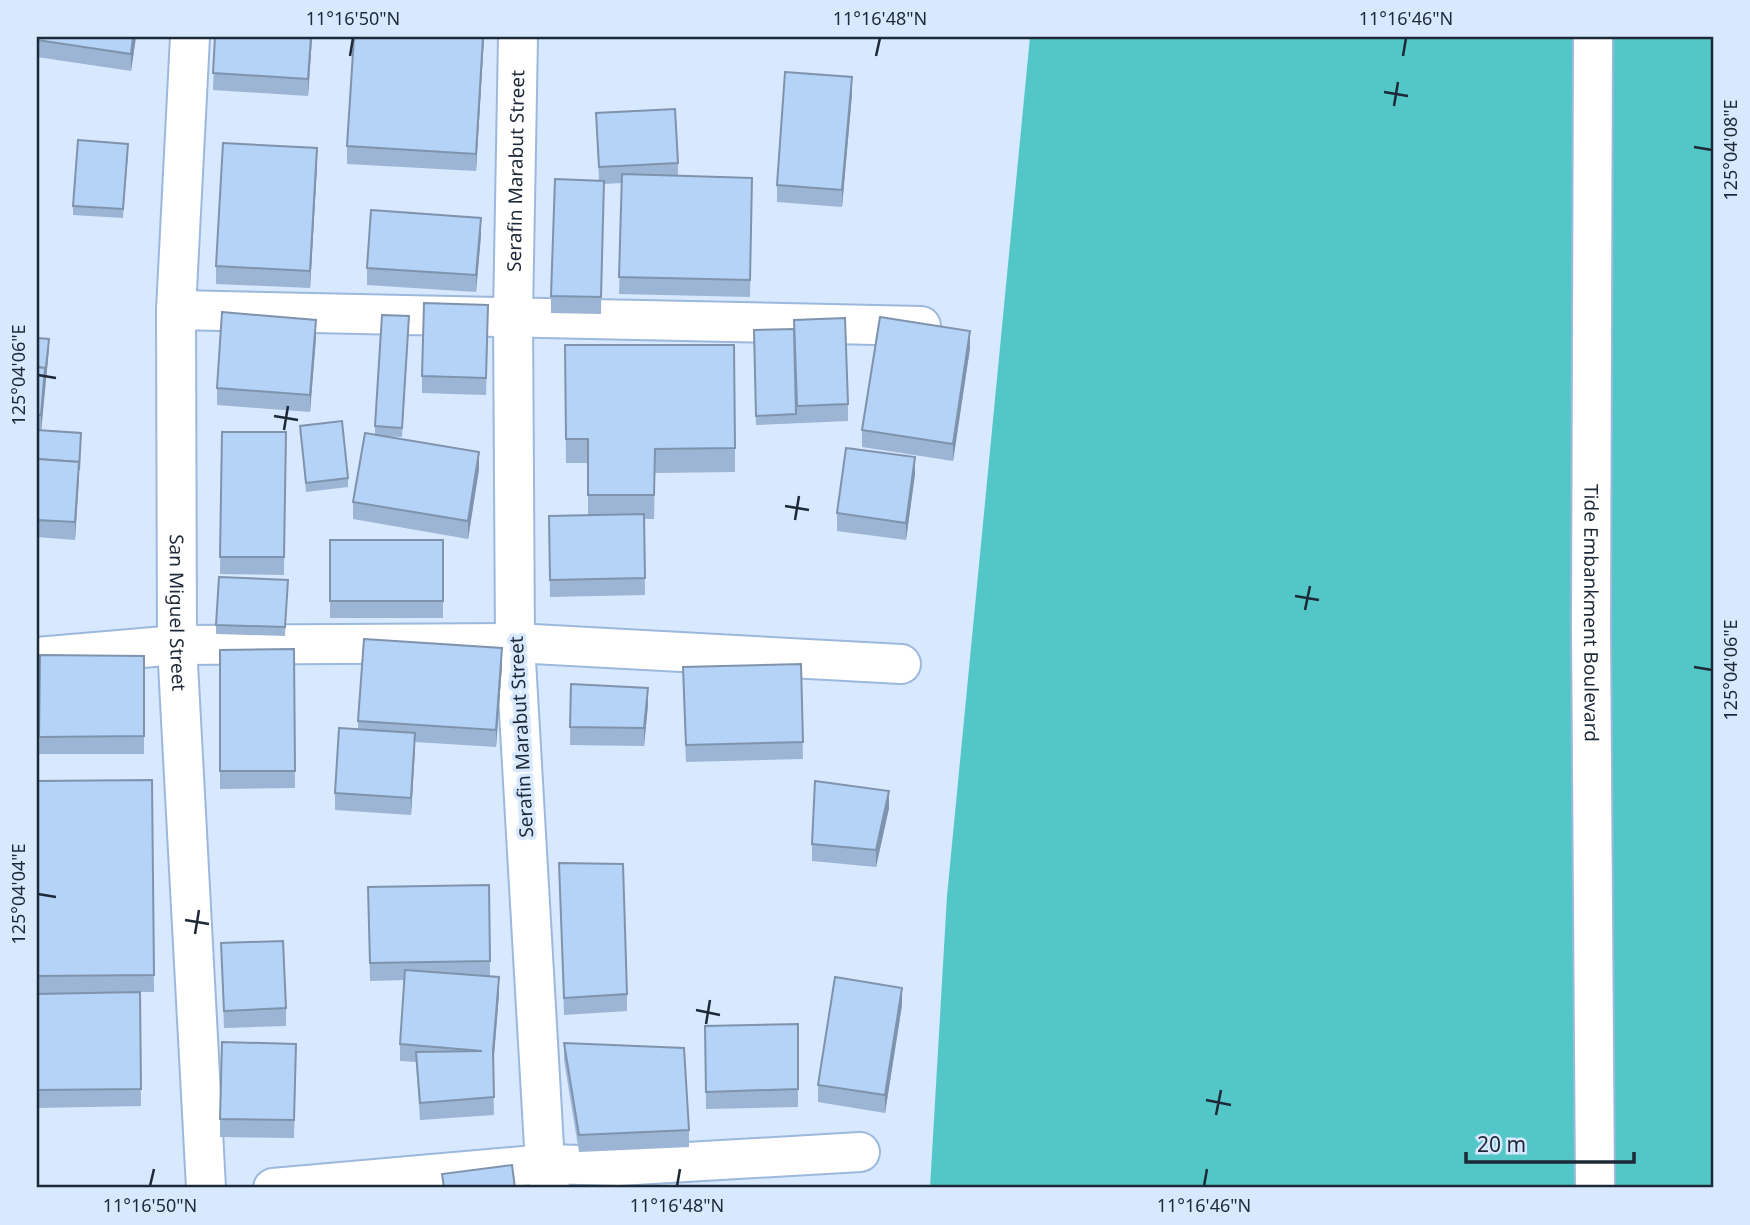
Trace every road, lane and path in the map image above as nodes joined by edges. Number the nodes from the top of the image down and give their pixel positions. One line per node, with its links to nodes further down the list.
1 (190, 37): 4 (street, San Miguel Street)
2 (518, 37): 5 (street, Serafin Marabut Street)
3 (1592, 37): 15 (street, Tide Embankment Boulevard)
4 (176, 310): 5 (street); 8 (street, San Miguel Street)
5 (513, 315): 6 (street); 7 (street, Serafin Marabut Street)
6 (921, 326)
7 (515, 643): 8 (street); 10 (street); 12 (street, Serafin Marabut Street)
8 (177, 645): 9 (street); 13 (street, San Miguel Street)
9 (37, 657)
10 (901, 664)
11 (860, 1152): 12 (street)
12 (547, 1176): 14 (street)
13 (206, 1188)
14 (273, 1188)
15 (1595, 1188)

